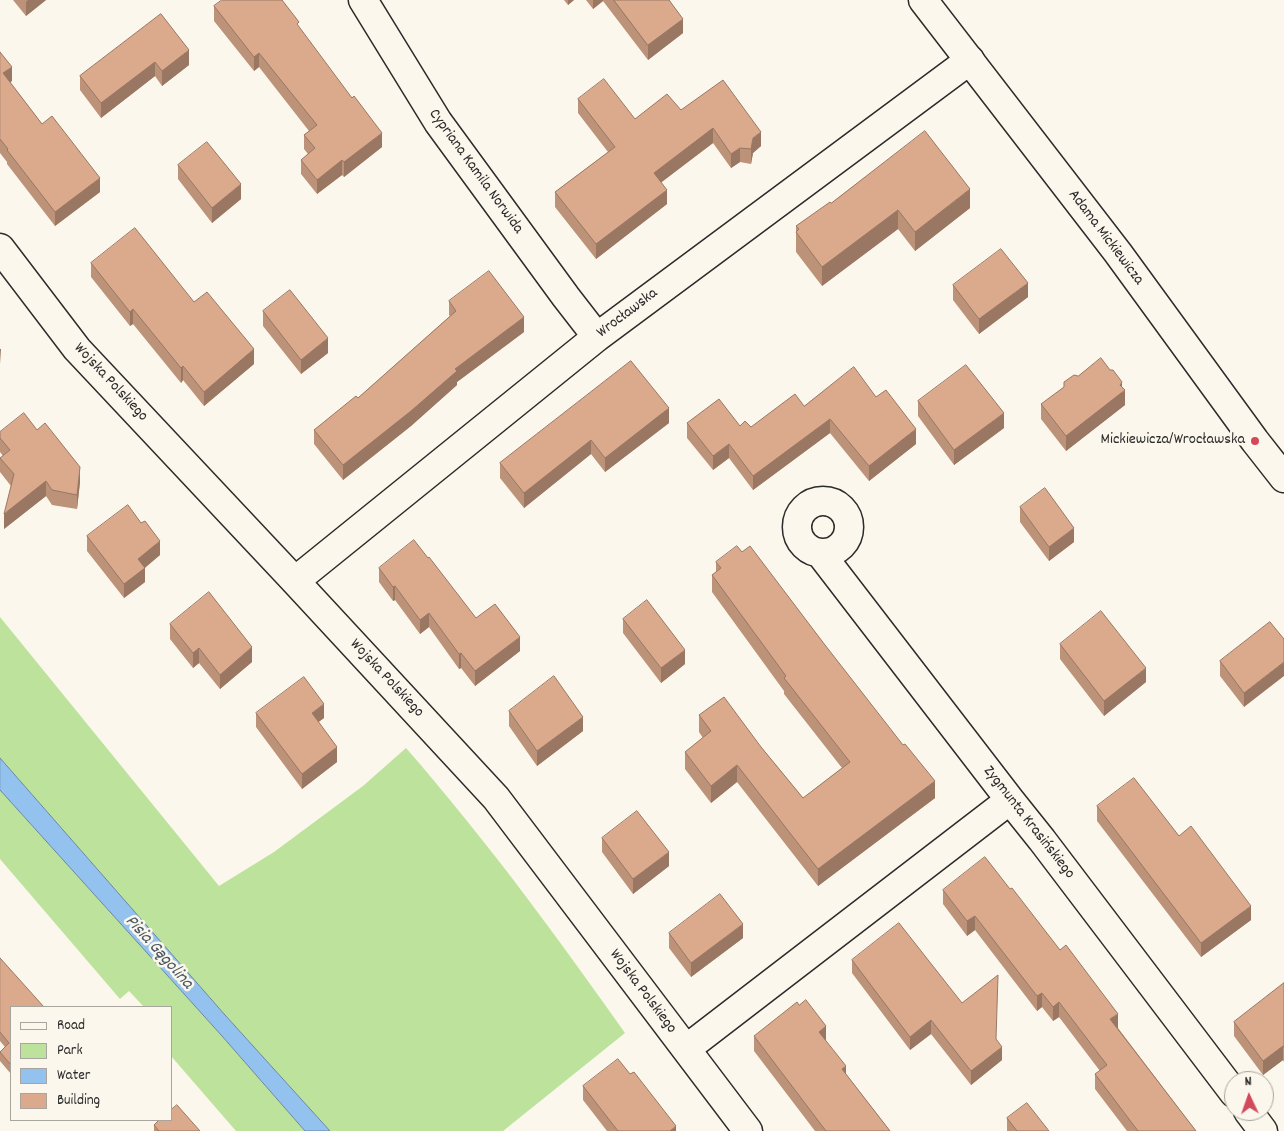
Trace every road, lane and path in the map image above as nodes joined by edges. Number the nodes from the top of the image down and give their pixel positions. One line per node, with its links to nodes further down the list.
1 (363, 0): 5 (street, Cypriana Kamila Norwida)
2 (923, 0): 3 (street, Adama Mickiewicza)
3 (970, 60): 5 (street, Wrocławska); 6 (street, Adama Mickiewicza)
4 (0, 248): 8 (street, Wojska Polskiego)
5 (597, 337): 8 (street, Wrocławska)
6 (1284, 478)
7 (820, 553): 9 (street, Zygmunta Krasińskiego)
8 (295, 581): 10 (street, Wojska Polskiego)
9 (1010, 800): 10 (street); 11 (street, Zygmunta Krasińskiego)
10 (686, 1049): 12 (street, Wojska Polskiego)
11 (1224, 1080)
12 (748, 1131)

